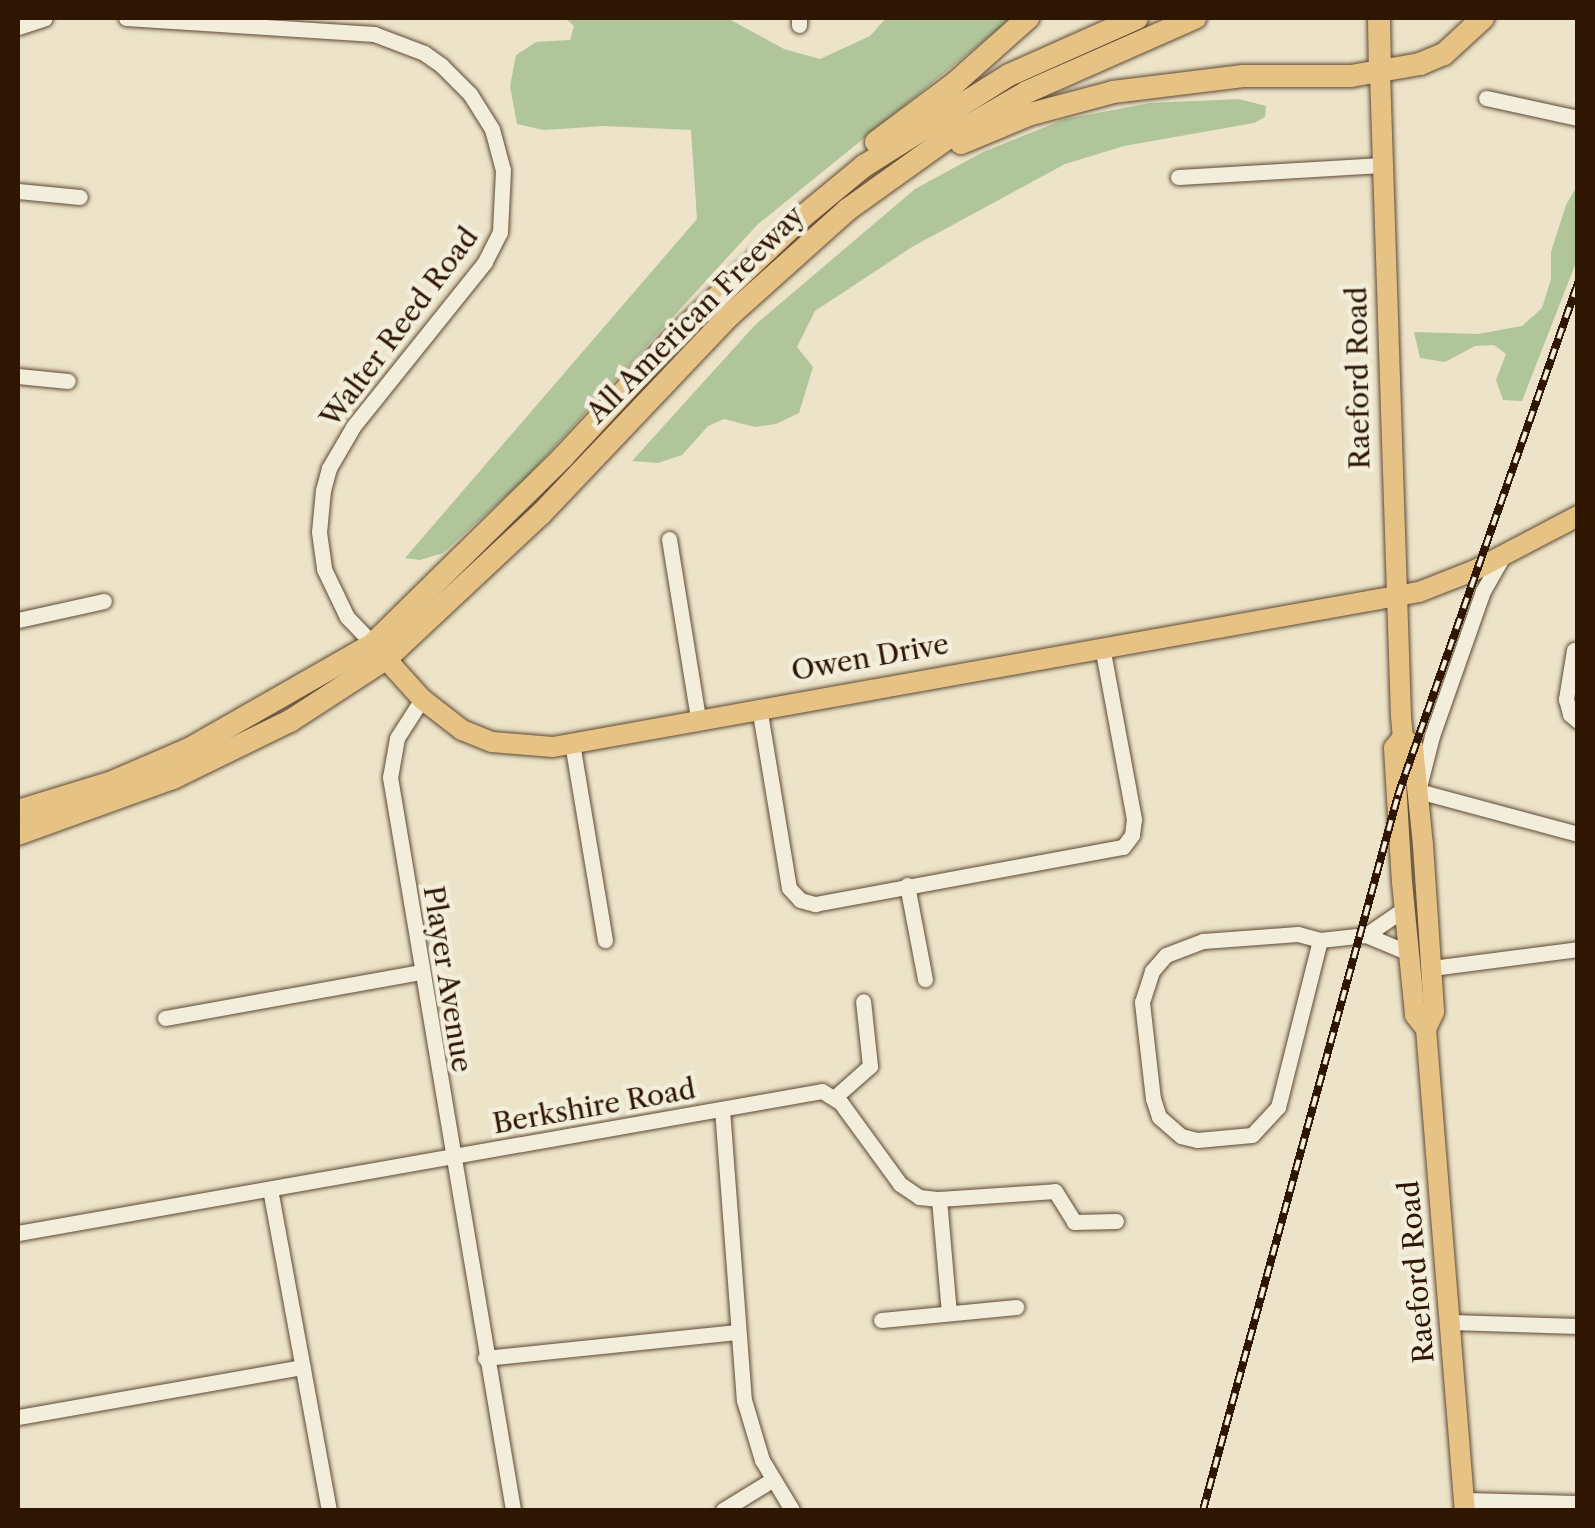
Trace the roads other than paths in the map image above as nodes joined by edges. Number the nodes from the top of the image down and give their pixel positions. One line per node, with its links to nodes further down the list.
1 (45, 18): 8 (street)
2 (126, 18): 28 (street, Walter Reed Road)
3 (1028, 18): 17 (highway)
4 (1137, 18): 17 (highway, All American Freeway)
5 (1195, 18): 12 (highway, All American Freeway)
6 (1380, 18): 9 (highway, Raeford Road)
7 (1484, 18): 9 (highway)
8 (18, 26)
9 (1380, 72): 12 (highway); 13 (main road, Raeford Road)
10 (1486, 98): 11 (street)
11 (1578, 118)
12 (912, 162): 28 (highway, All American Freeway)
13 (1383, 165): 14 (street); 23 (main road, Raeford Road)
14 (1178, 176)
15 (18, 191): 16 (street)
16 (80, 197)
17 (672, 340): 28 (highway, All American Freeway)
18 (18, 376): 19 (street)
19 (68, 381)
20 (1578, 516): 22 (main road, Owen Drive)
21 (669, 539): 31 (street)
22 (1503, 556): 23 (main road, Owen Drive); 35 (street)
23 (1394, 596): 26 (main road, Owen Drive); 33 (main road, Raeford Road)
24 (104, 601): 25 (street)
25 (18, 620)
26 (1102, 647): 30 (main road, Owen Drive); 39 (street)
27 (1574, 650): 32 (street)
28 (380, 651): 29 (main road, Owen Drive); 36 (highway); 37 (highway)
29 (422, 699): 34 (main road, Owen Drive); 47 (street, Player Avenue)
30 (759, 707): 31 (main road, Owen Drive); 39 (street)
31 (698, 719): 34 (main road, Owen Drive)
32 (1578, 720)
33 (1402, 737): 35 (main road, Raeford Road); 40 (main road, Raeford Road)
34 (572, 743): 42 (street)
35 (1418, 791): 38 (street); 46 (main road, Raeford Road)
36 (18, 810)
37 (18, 834)
38 (1578, 834)
39 (908, 886): 48 (street)
40 (1404, 909): 41 (street); 45 (main road, Raeford Road)
41 (1366, 936): 43 (street); 45 (street)
42 (605, 940)
43 (1320, 940): 43 (street)
44 (1578, 948): 46 (street)
45 (1408, 954): 51 (main road, Raeford Road)
46 (1432, 968): 51 (main road, Raeford Road)
47 (421, 972): 50 (street); 54 (street, Player Avenue)
48 (924, 980)
49 (863, 1001): 52 (street)
50 (165, 1018)
51 (1426, 1030): 62 (main road, Raeford Road)
52 (835, 1097): 53 (street, Berkshire Road); 56 (street)
53 (722, 1108): 54 (street, Berkshire Road); 64 (street)
54 (452, 1157): 55 (street, Berkshire Road); 65 (street, Player Avenue)
55 (270, 1189): 58 (street, Berkshire Road); 66 (street)
56 (938, 1200): 57 (street); 60 (street)
57 (1116, 1220)
58 (18, 1233)
59 (1016, 1307): 60 (street)
60 (949, 1313): 61 (street)
61 (882, 1320)
62 (1450, 1322): 63 (street); 70 (main road, Raeford Road)
63 (1578, 1326)
64 (737, 1332): 65 (street); 68 (street)
65 (485, 1358): 72 (street, Player Avenue)
66 (303, 1367): 67 (street); 71 (street)
67 (18, 1417)
68 (772, 1480): 73 (street); 74 (street)
69 (1578, 1503): 70 (street)
70 (1464, 1505)
71 (329, 1510)
72 (513, 1510)
73 (723, 1510)
74 (792, 1510)

